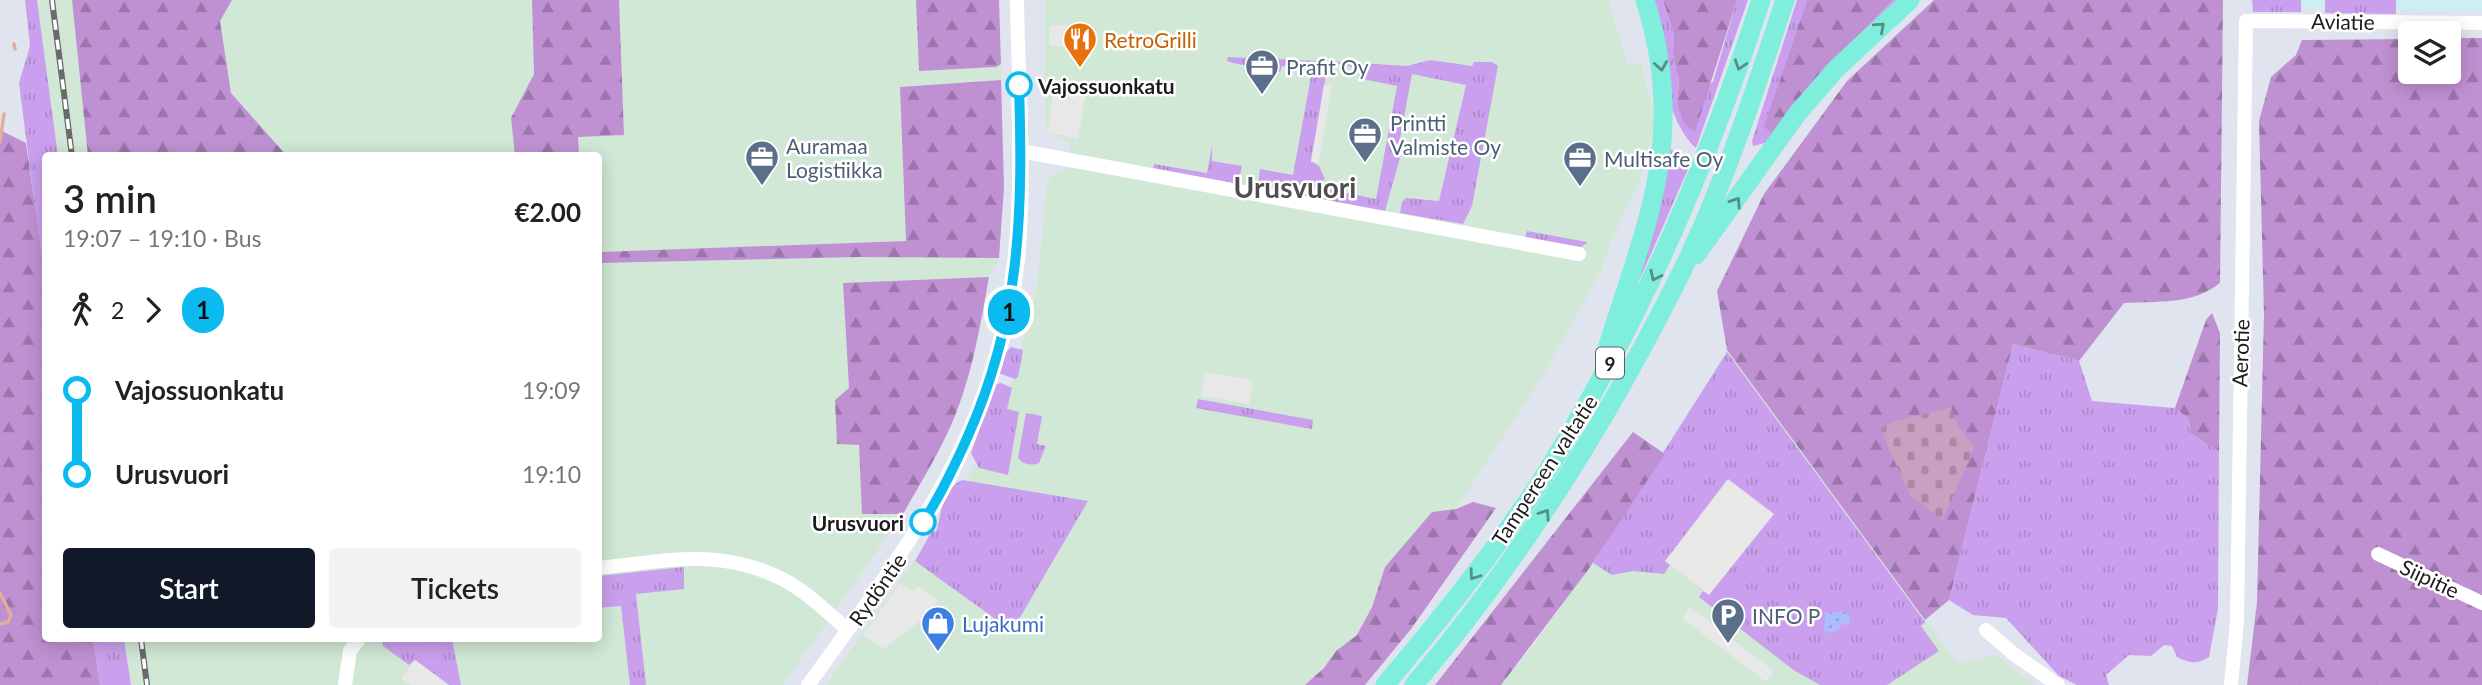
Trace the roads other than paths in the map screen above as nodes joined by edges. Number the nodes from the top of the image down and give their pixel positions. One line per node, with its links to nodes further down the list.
1 (1017, 0): 8 (street, Rydöntie)
2 (1645, 0): 11 (highway, one-way to 11)
3 (1761, 0): 11 (highway, Tampereen valtatie / 9, one-way to 11)
4 (1785, 0): 10 (highway, Tampereen valtatie / 9)
5 (1910, 0): 10 (highway, one-way to 5)
6 (2246, 21): 7 (street, Aviatie); 23 (street, Aerotie)
7 (2482, 23)
8 (1021, 151): 9 (street); 15 (street, Rydöntie)
9 (1579, 254)
10 (1680, 276): 21 (highway, Tampereen valtatie / 9, one-way to 10)
11 (1594, 392): 20 (highway, Tampereen valtatie / 9, one-way to 20)
12 (2378, 554): 14 (street, Siipitie)
13 (602, 568): 15 (street)
14 (2482, 603)
15 (848, 630): 19 (street, Rydöntie)
16 (1986, 630): 22 (street)
17 (357, 642): 18 (street)
18 (345, 685)
19 (808, 685)
20 (1385, 685)
21 (1414, 685)
22 (2057, 685)
23 (2231, 685)

